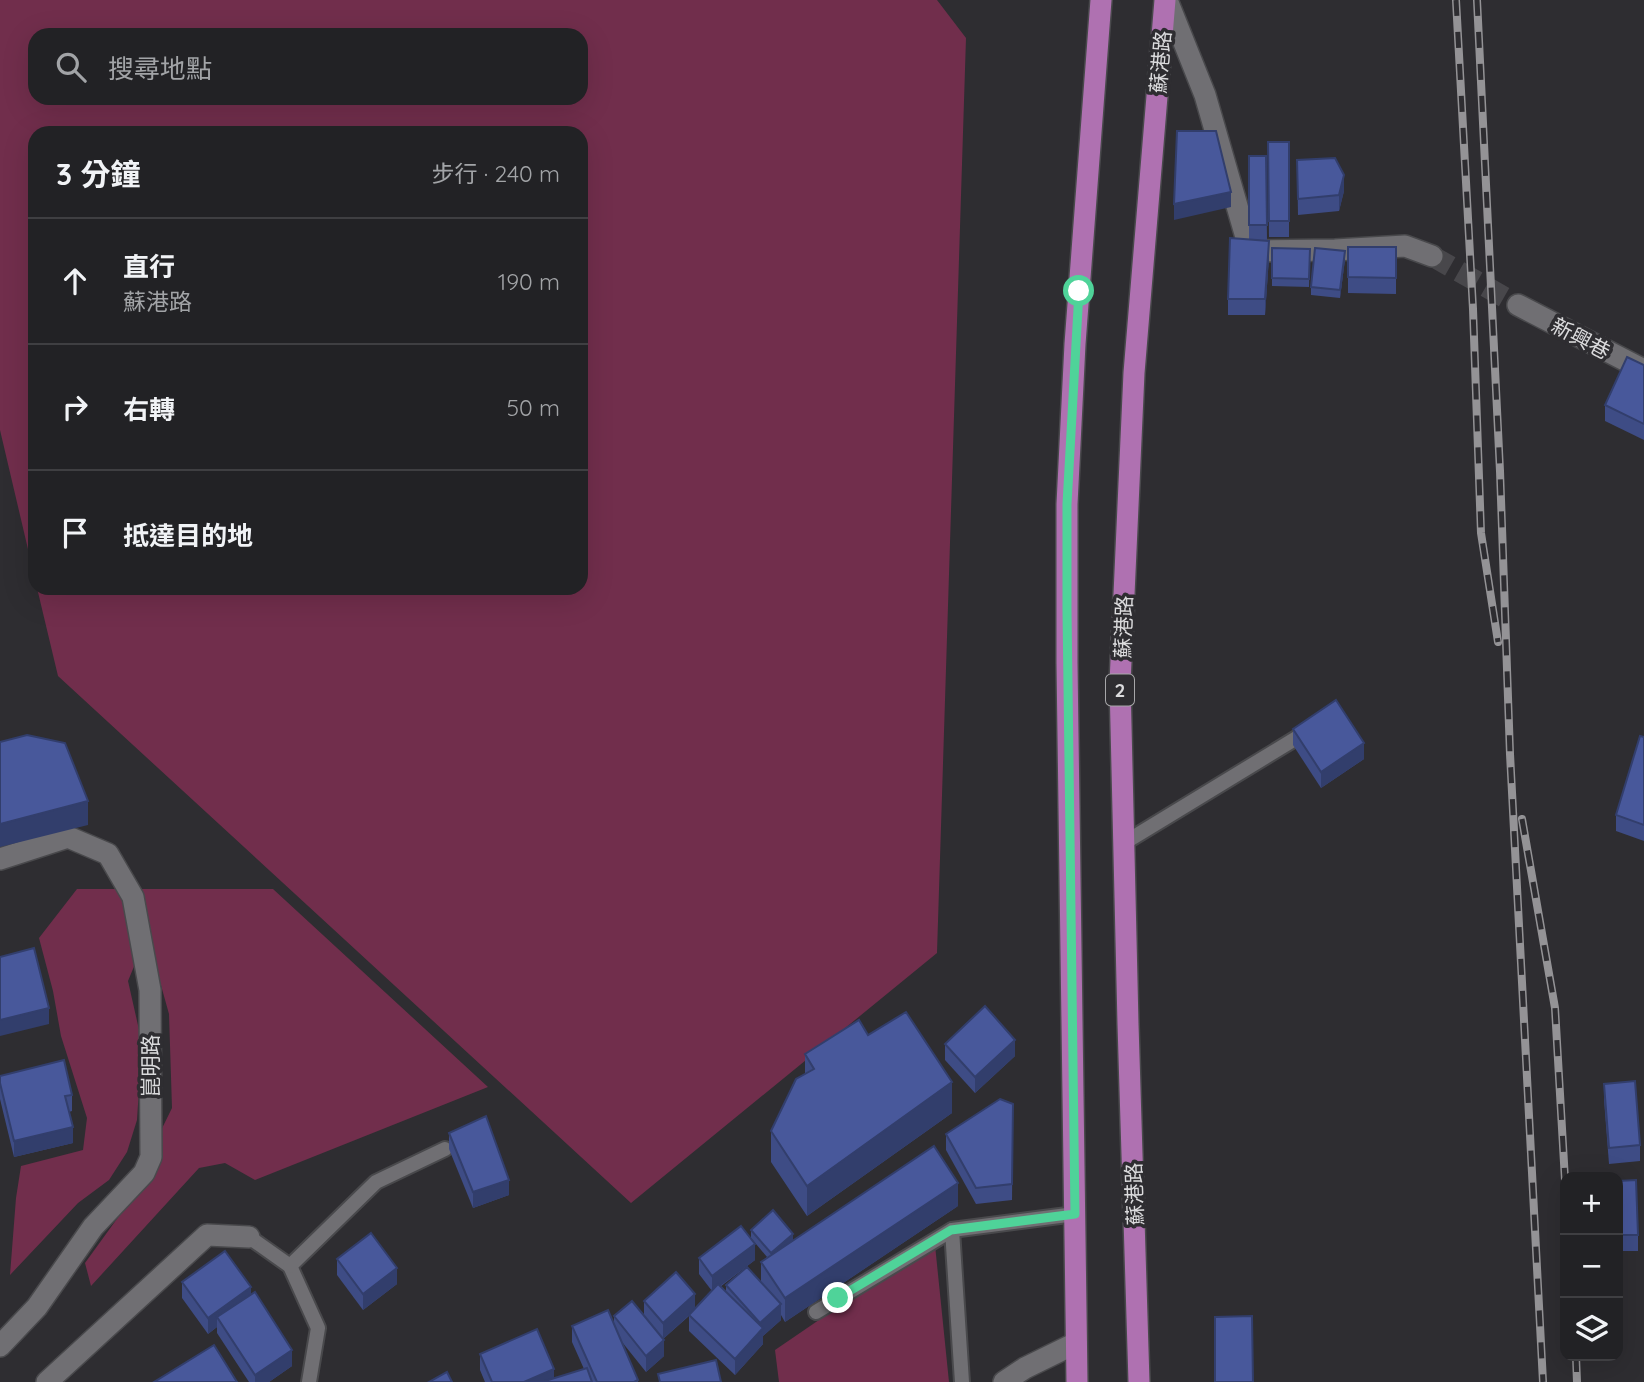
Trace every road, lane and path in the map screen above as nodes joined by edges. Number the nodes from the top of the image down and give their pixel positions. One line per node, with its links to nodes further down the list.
1 (1101, 0): 10 (main road)
2 (1166, 0): 3 (street); 7 (main road, 蘇港路 / 2)
3 (1432, 256)
4 (1518, 305): 5 (street, 新興巷)
5 (1644, 370)
6 (1321, 724): 7 (lane)
7 (1124, 843): 22 (main road, 蘇港路 / 2)
8 (0, 859): 16 (street, 崑明路)
9 (445, 1149): 13 (lane)
10 (1075, 1214): 11 (lane); 15 (main road)
11 (951, 1230): 14 (lane); 19 (lane)
12 (249, 1237): 13 (lane); 17 (street)
13 (290, 1266): 18 (lane)
14 (816, 1312)
15 (1076, 1343): 20 (street); 21 (main road)
16 (0, 1346)
17 (47, 1382)
18 (309, 1382)
19 (962, 1382)
20 (1004, 1382)
21 (1077, 1382)
22 (1139, 1382)

